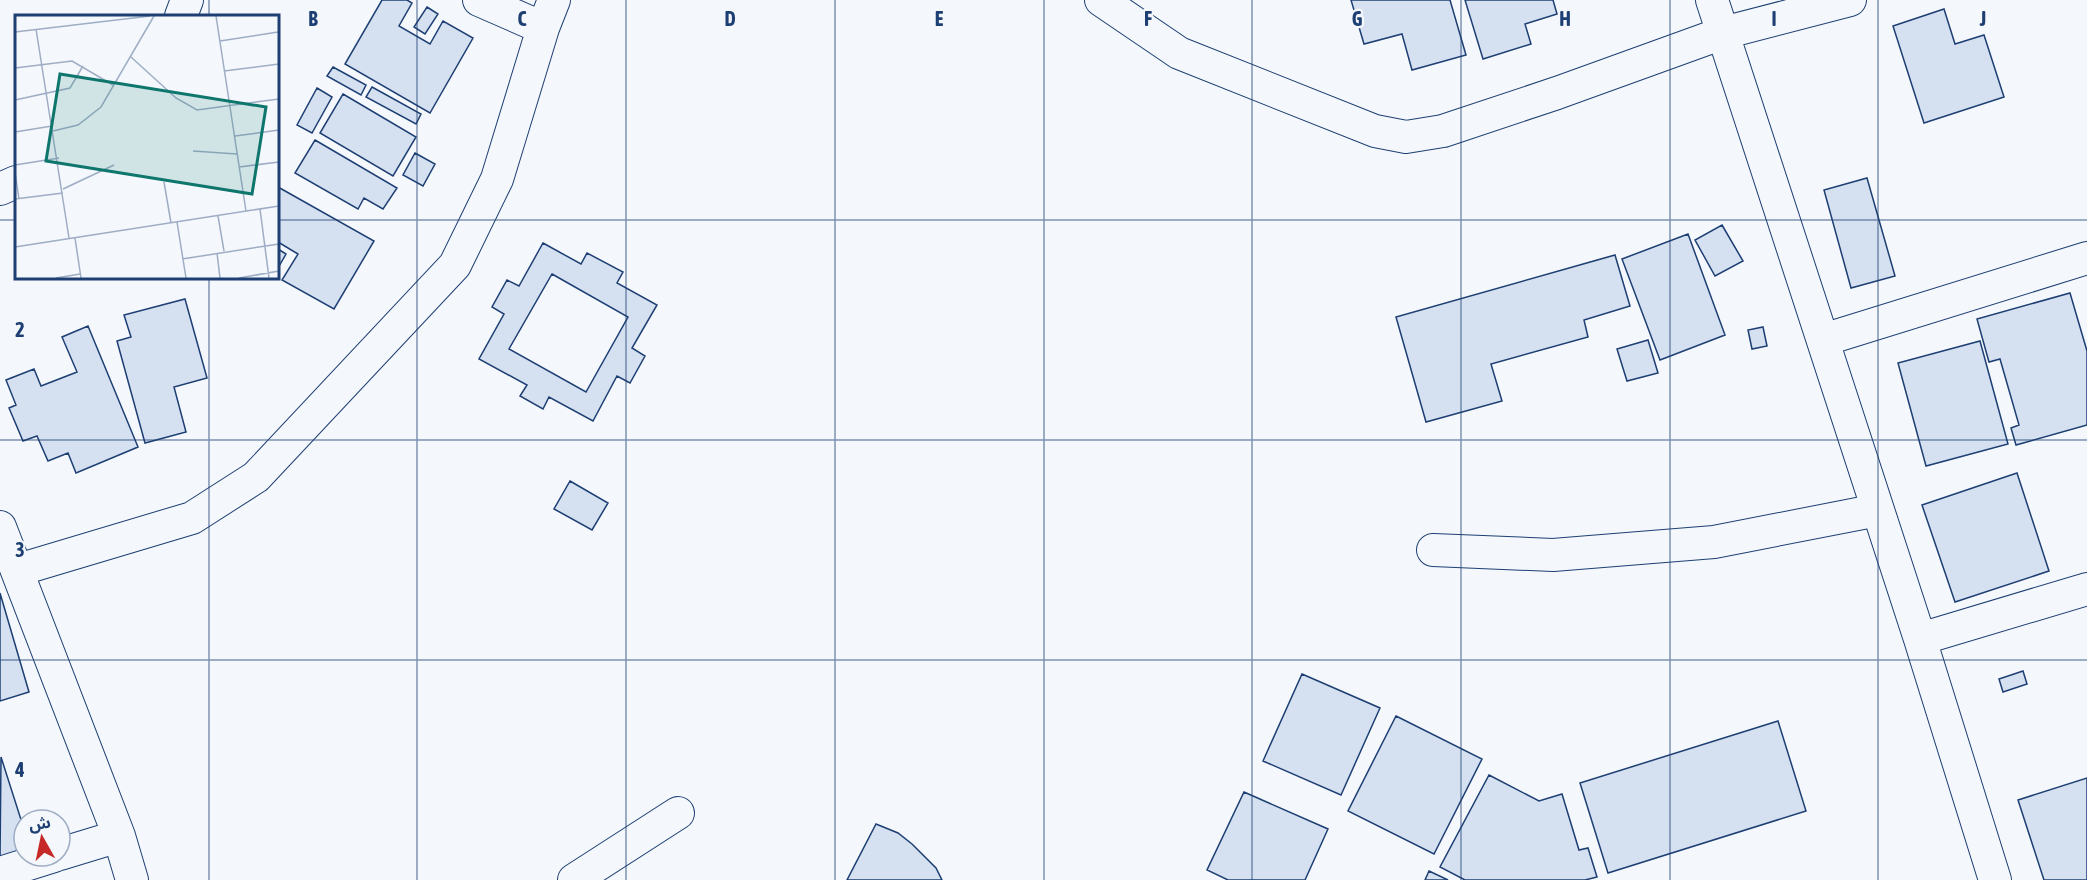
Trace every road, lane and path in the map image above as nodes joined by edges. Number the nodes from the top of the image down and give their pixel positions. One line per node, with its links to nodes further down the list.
1 (187, 0): 7 (street)
2 (479, 0): 6 (street)
3 (1101, 0): 8 (street)
4 (1712, 0): 8 (street)
5 (1850, 0): 8 (street)
6 (548, 14): 16 (street)
7 (181, 15)
8 (1723, 33): 12 (street)
9 (15, 182): 10 (street)
10 (0, 189)
11 (2087, 258): 12 (street)
12 (1822, 340): 13 (street)
13 (1878, 510): 15 (street); 18 (street)
14 (0, 530): 16 (street)
15 (1433, 550)
16 (18, 570): 20 (street)
17 (2087, 589): 18 (street)
18 (1920, 639): 26 (street)
19 (678, 813): 25 (street)
20 (118, 836): 21 (street); 24 (street)
21 (72, 850)
22 (16, 868): 23 (street)
23 (0, 873)
24 (132, 880)
25 (573, 880)
26 (1995, 880)

